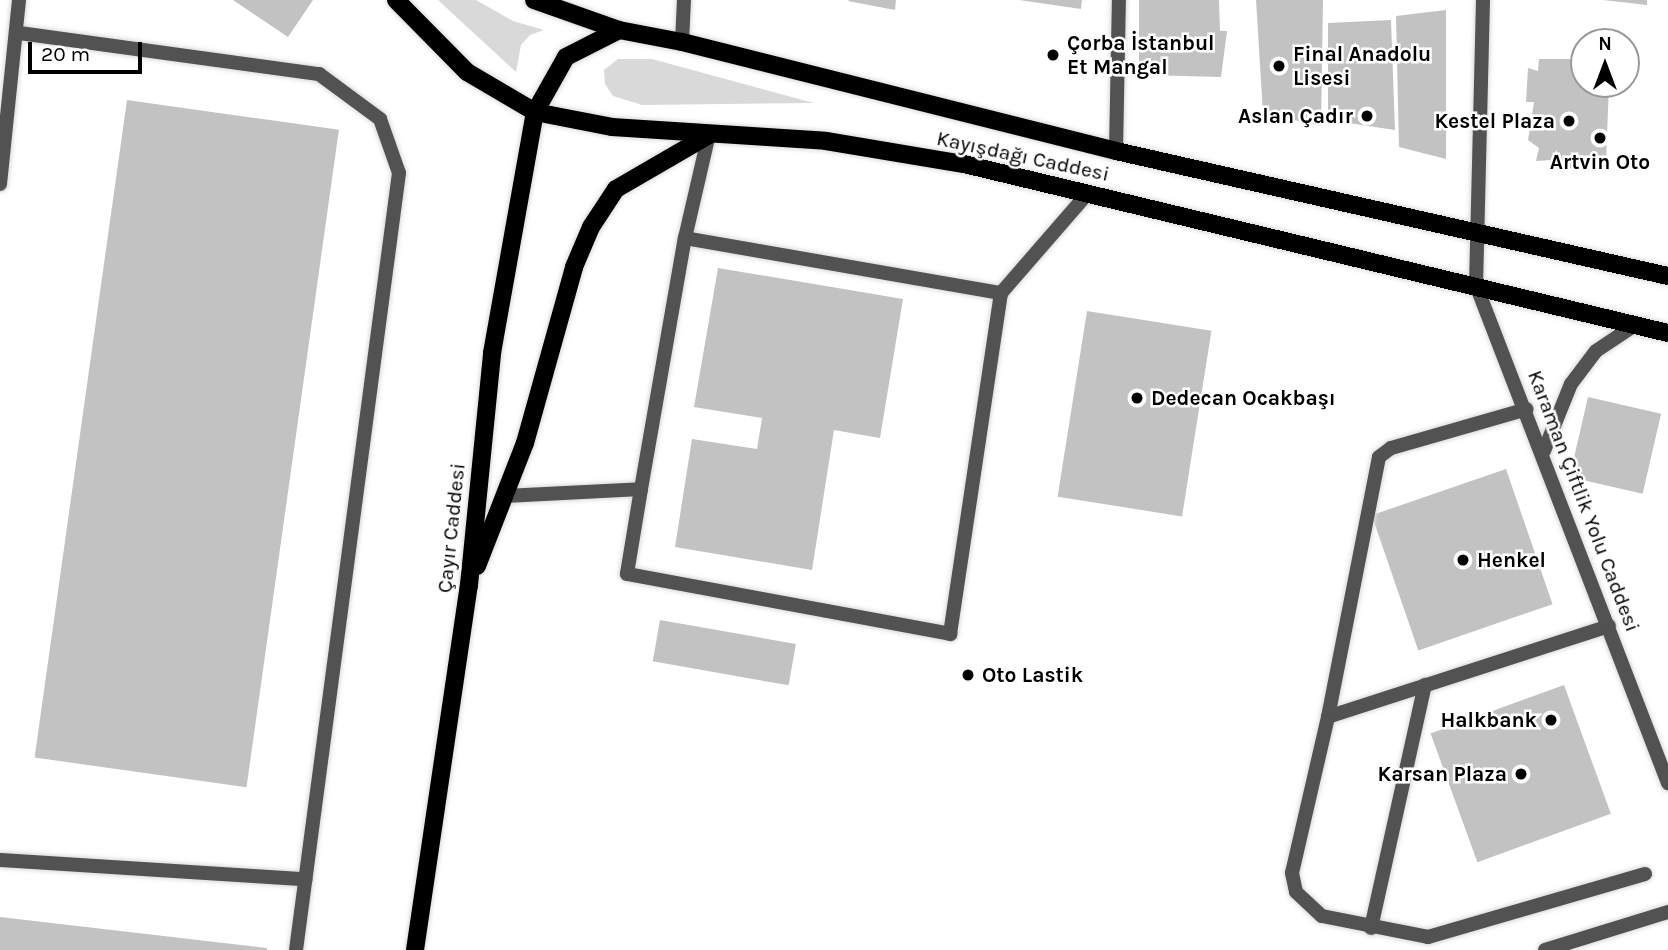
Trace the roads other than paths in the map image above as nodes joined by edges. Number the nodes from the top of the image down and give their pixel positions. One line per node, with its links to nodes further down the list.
1 (19, 0): 8 (street)
2 (396, 0): 10 (main road, Kayışdağı Caddesi)
3 (534, 0): 7 (main road, Kayışdağı Caddesi)
4 (684, 0): 9 (street)
5 (1119, 0): 13 (street)
6 (1483, 0): 16 (street, Karaman Çiftlik Yolu Caddesi)
7 (619, 30): 9 (main road, Kayışdağı Caddesi); 10 (main road, Çayır Caddesi)
8 (19, 33): 12 (street); 34 (street)
9 (682, 42): 13 (main road, Kayışdağı Caddesi)
10 (535, 112): 11 (main road, Kayışdağı Caddesi); 27 (main road, Çayır Caddesi)
11 (709, 134): 15 (main road, Kayışdağı Caddesi); 17 (street); 26 (main road)
12 (3, 139): 14 (street)
13 (1116, 151): 16 (main road, Kayışdağı Caddesi)
14 (0, 184)
15 (1088, 193): 19 (main road, Kayışdağı Caddesi); 20 (street)
16 (1476, 232): 18 (main road, Kayışdağı Caddesi); 19 (street, Karaman Çiftlik Yolu Caddesi)
17 (685, 238): 20 (street); 25 (street)
18 (1668, 276)
19 (1476, 285): 21 (main road, Kayışdağı Caddesi); 23 (street, Karaman Çiftlik Yolu Caddesi)
20 (1000, 293): 25 (street)
21 (1635, 325): 22 (main road, Kayışdağı Caddesi); 24 (street)
22 (1668, 333)
23 (1527, 409): 24 (street, Karaman Çiftlik Yolu Caddesi); 30 (street)
24 (1544, 451): 28 (street, Karaman Çiftlik Yolu Caddesi)
25 (641, 489): 26 (street)
26 (505, 496): 27 (main road)
27 (469, 585): 38 (main road, Çayır Caddesi)
28 (1609, 626): 29 (street); 31 (street, Karaman Çiftlik Yolu Caddesi)
29 (1425, 685): 30 (street); 36 (street)
30 (1328, 717): 36 (street)
31 (1668, 783)
32 (0, 860): 34 (street)
33 (1644, 874): 36 (street)
34 (305, 879): 37 (street)
35 (1668, 912): 39 (street)
36 (1371, 928)
37 (296, 950)
38 (415, 950)
39 (1545, 950)

